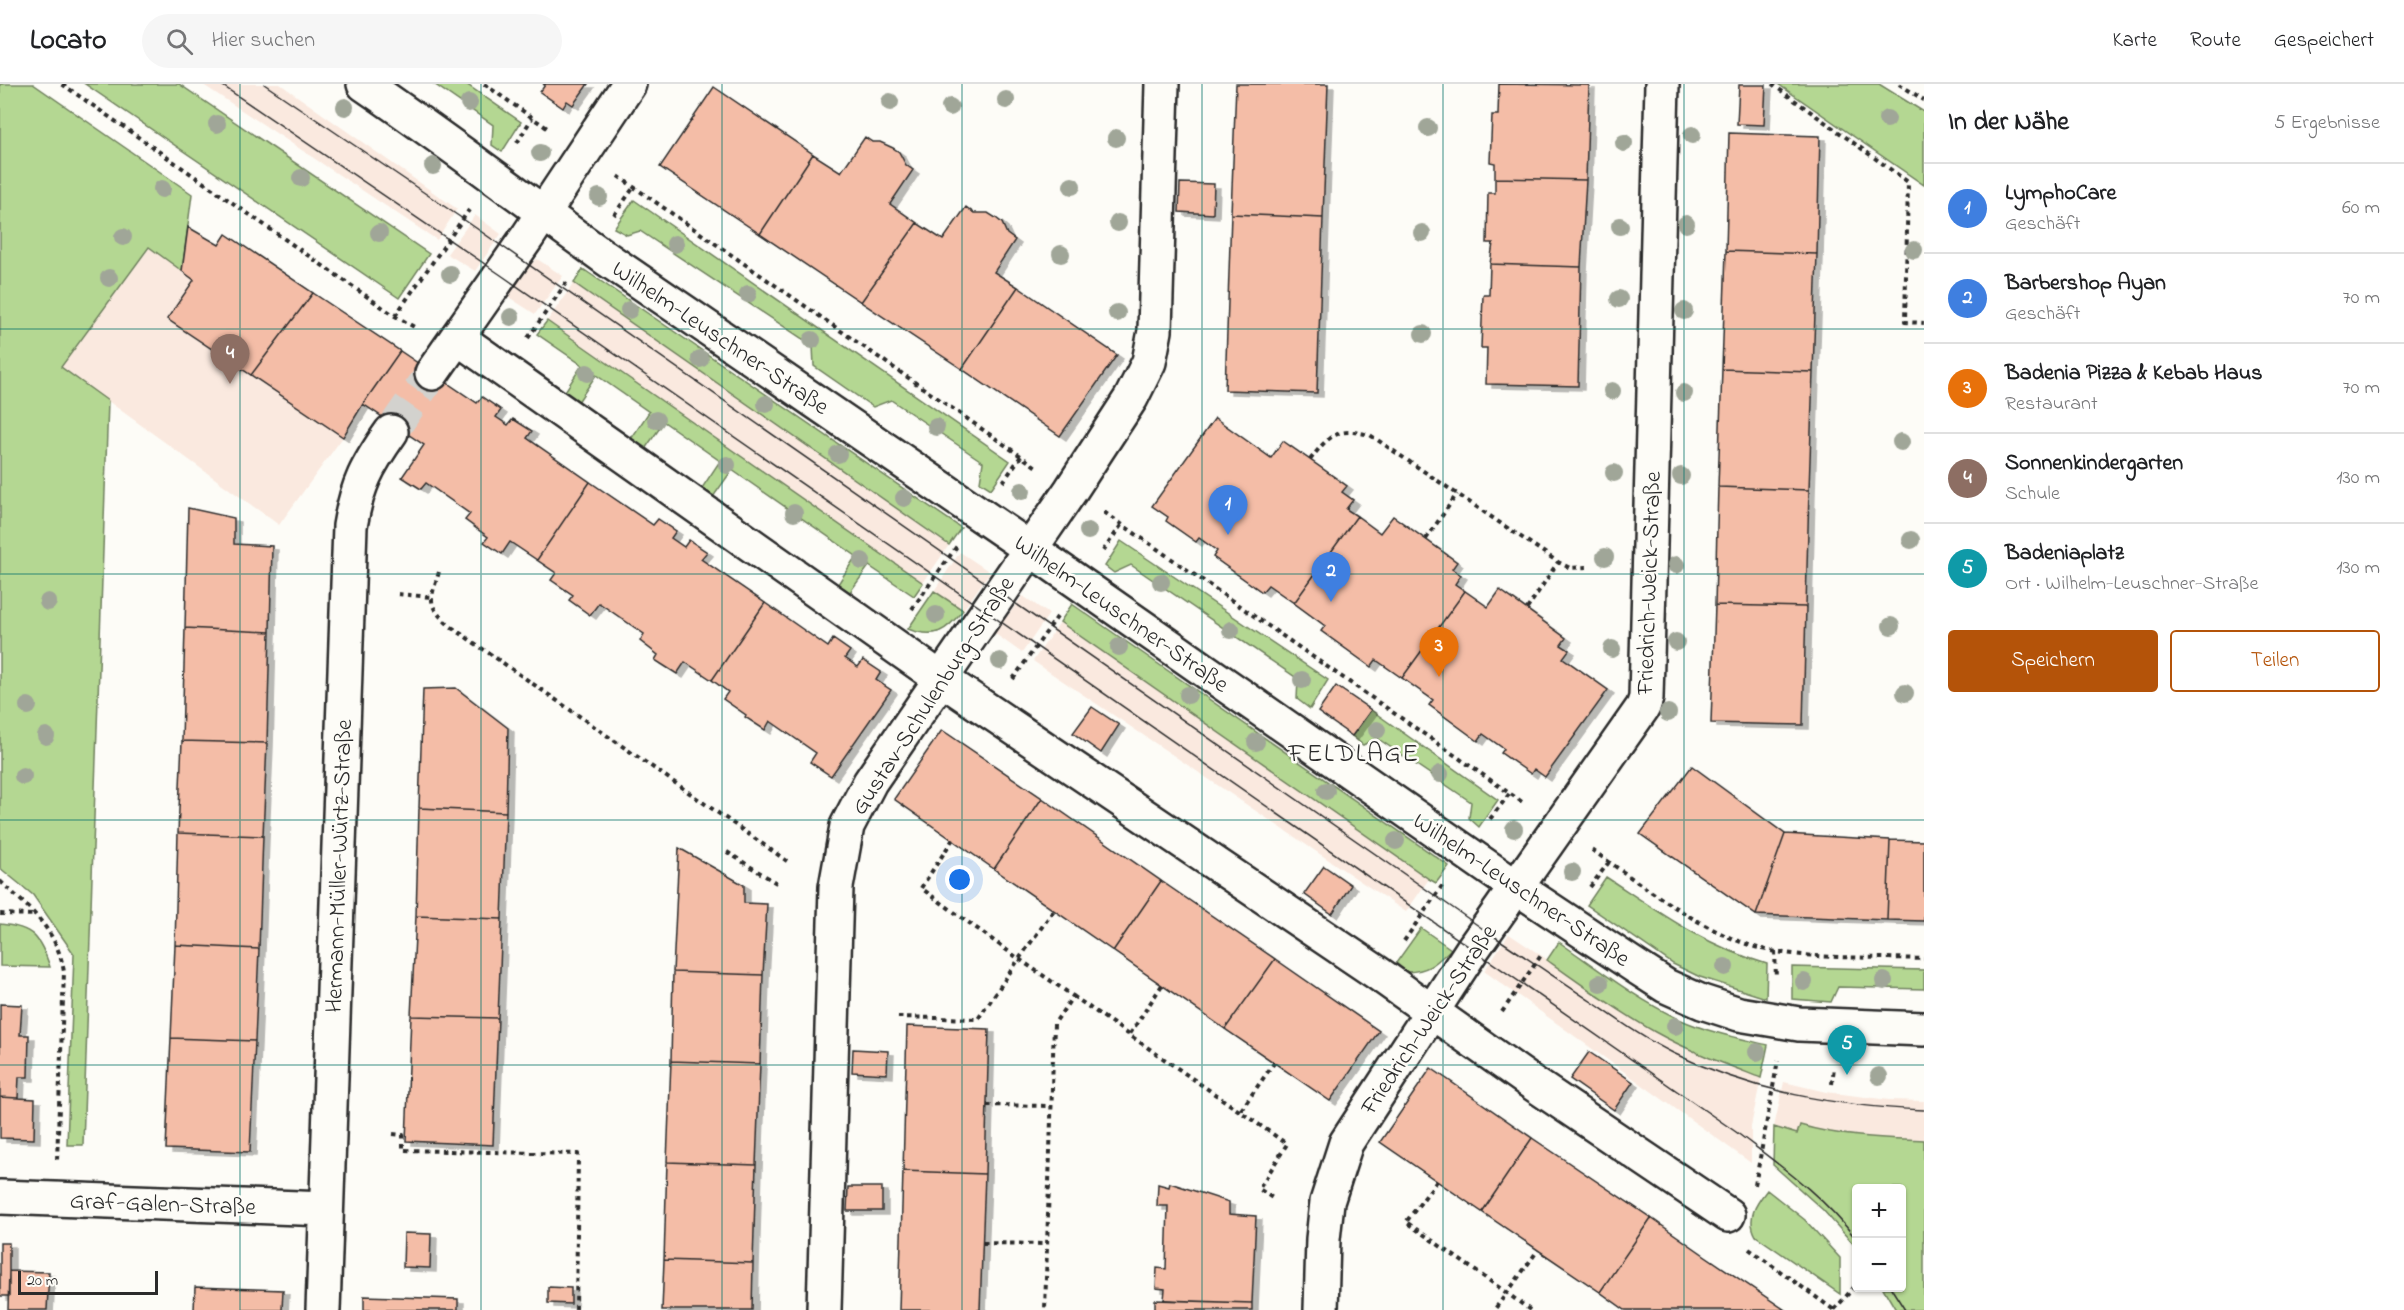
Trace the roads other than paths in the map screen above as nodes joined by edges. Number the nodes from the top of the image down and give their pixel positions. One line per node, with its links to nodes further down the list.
1 (364, 84): 5 (street, Wilhelm-Leuschner-Straße)
2 (629, 84): 5 (street)
3 (1162, 84): 9 (street, Gustav-Schulenburg-Straße)
4 (1662, 84): 11 (street, Friedrich-Weick-Straße)
5 (543, 214): 6 (street); 9 (street, Wilhelm-Leuschner-Straße)
6 (458, 338): 7 (street); 10 (street)
7 (432, 373)
8 (391, 432): 15 (street, Hermann-Müller-Würtz-Straße)
9 (1029, 548): 10 (street, Gustav-Schulenburg-Straße); 11 (street, Wilhelm-Leuschner-Straße)
10 (940, 678): 12 (street); 18 (street, Gustav-Schulenburg-Straße)
11 (1516, 887): 12 (street, Friedrich-Weick-Straße); 13 (street, Wilhelm-Leuschner-Straße)
12 (1432, 1011): 16 (street); 19 (street, Friedrich-Weick-Straße)
13 (1924, 1029)
14 (0, 1197): 15 (street, Graf-Galen-Straße)
15 (327, 1209): 17 (street, Hermann-Müller-Würtz-Straße)
16 (1732, 1218)
17 (323, 1310)
18 (824, 1310)
19 (1321, 1310)

